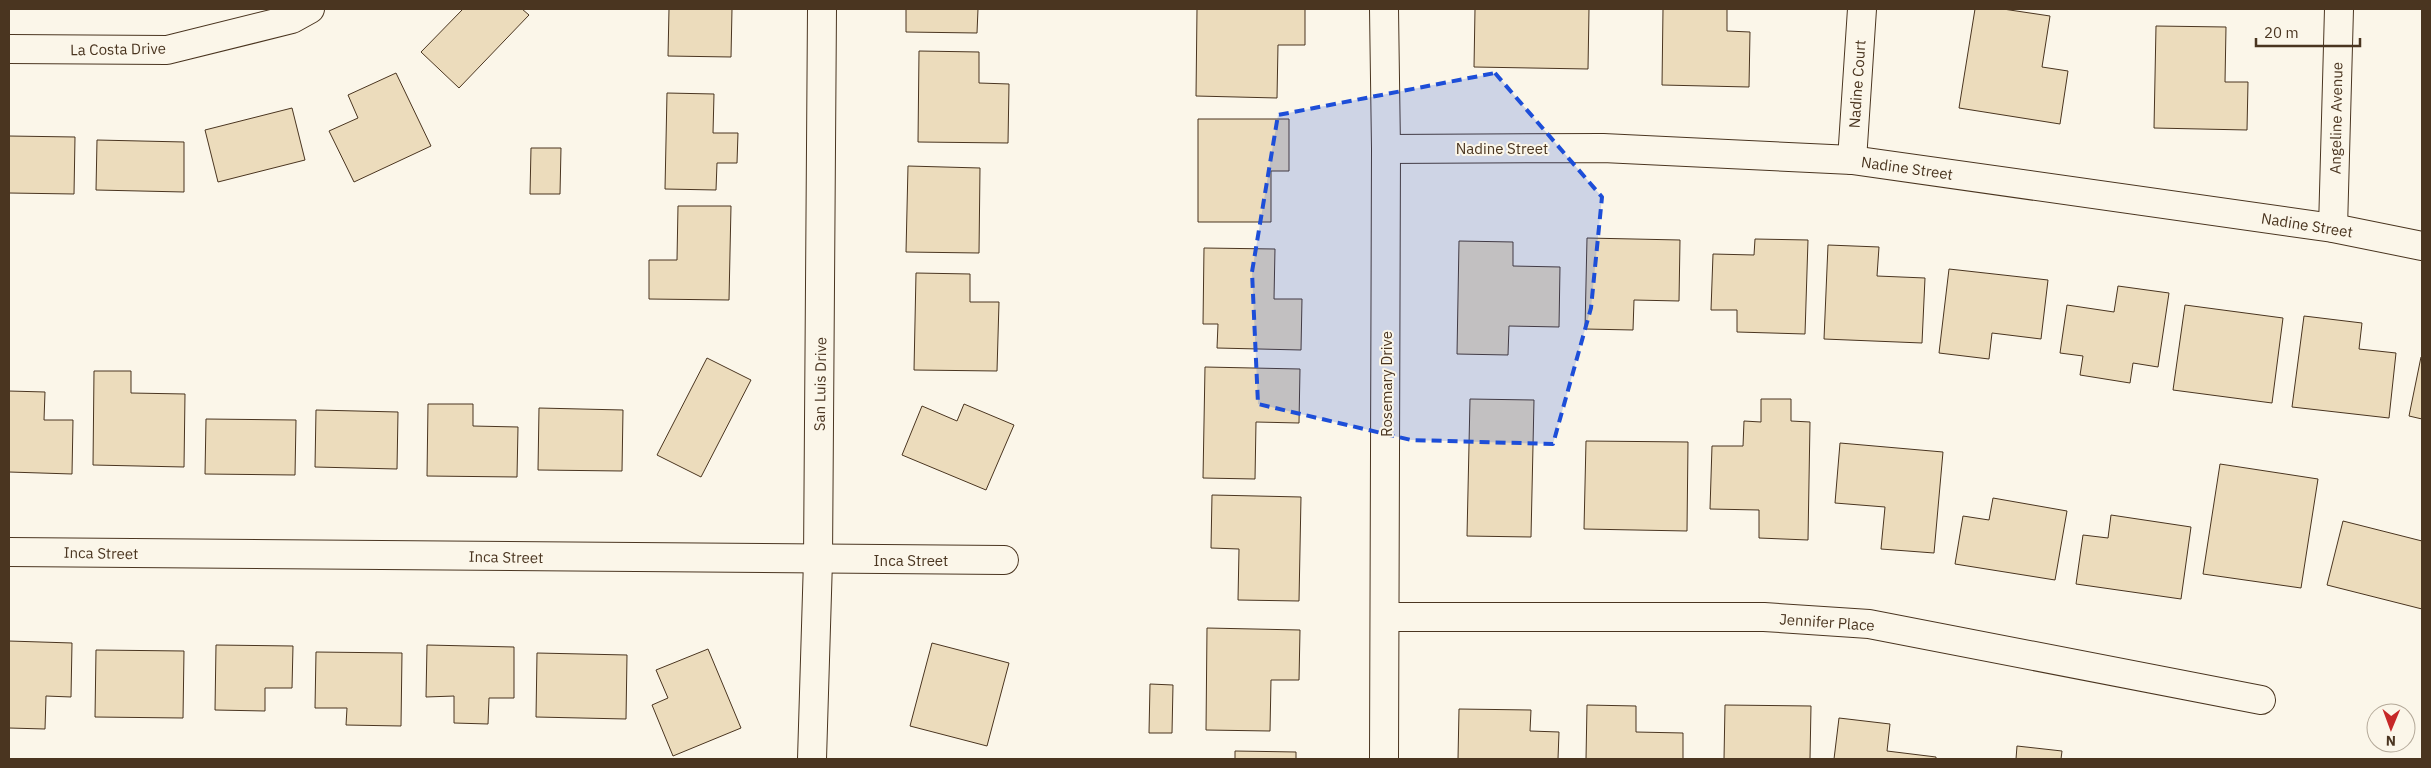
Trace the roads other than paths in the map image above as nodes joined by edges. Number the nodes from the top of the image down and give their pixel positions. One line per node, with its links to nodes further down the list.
1 (310, 9): 6 (street, La Costa Drive)
2 (822, 9): 12 (street, San Luis Drive)
3 (1384, 9): 7 (street, Rosemary Drive)
4 (1862, 9): 8 (street, Nadine Court)
5 (2339, 9): 9 (street, Angeline Avenue)
6 (9, 49)
7 (1386, 149): 8 (street, Nadine Street); 14 (street, Rosemary Drive)
8 (1852, 160): 9 (street, Nadine Street)
9 (2333, 228): 10 (street, Nadine Street)
10 (2422, 246)
11 (9, 552): 12 (street, Inca Street)
12 (818, 560): 13 (street, Inca Street); 16 (street, San Luis Drive)
13 (1004, 560)
14 (1386, 617): 15 (street, Jennifer Place); 17 (street, Rosemary Drive)
15 (2261, 700)
16 (812, 759)
17 (1384, 759)

